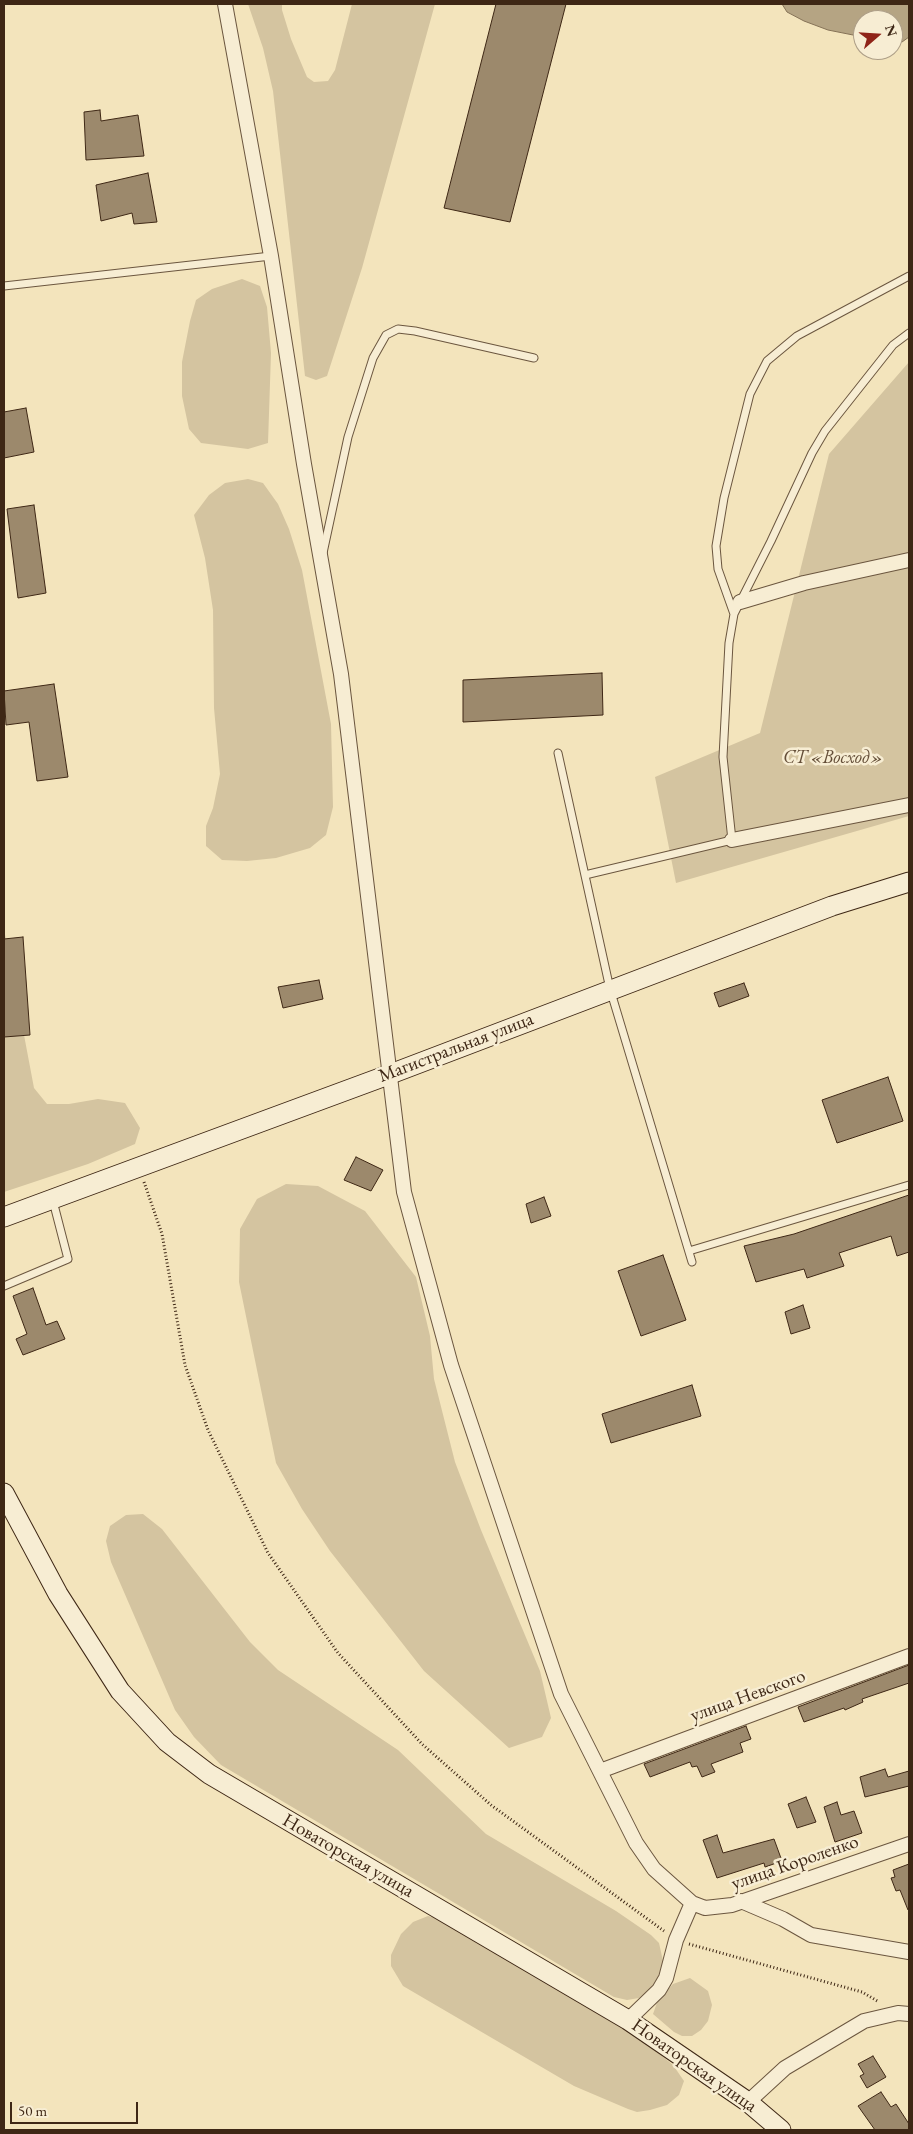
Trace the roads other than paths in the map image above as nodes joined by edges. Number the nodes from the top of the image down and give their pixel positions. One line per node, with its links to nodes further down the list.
1 (225, 4): 2 (street)
2 (271, 256): 4 (lane); 8 (street)
3 (909, 276): 9 (lane)
4 (4, 286)
5 (909, 333): 9 (lane)
6 (534, 358): 8 (lane)
7 (909, 560): 9 (street)
8 (321, 563): 16 (street)
9 (737, 608): 12 (lane)
10 (558, 753): 13 (lane)
11 (909, 804): 12 (street)
12 (732, 840): 13 (lane)
13 (585, 875): 15 (lane)
14 (909, 882): 15 (street, Магистральная улица)
15 (610, 989): 16 (street, Магистральная улица); 20 (lane)
16 (388, 1074): 18 (street, Магистральная улица); 25 (street)
17 (909, 1185): 20 (lane)
18 (53, 1199): 19 (street, Магистральная улица); 22 (lane)
19 (4, 1217)
20 (689, 1251): 21 (lane)
21 (692, 1262)
22 (4, 1286)
23 (4, 1493): 31 (street, Новаторская улица)
24 (909, 1656): 25 (street, улица Невского)
25 (600, 1771): 28 (street)
26 (909, 1844): 27 (street, улица Короленко)
27 (741, 1902): 28 (street, улица Короленко); 29 (street)
28 (692, 1903): 31 (street)
29 (909, 1952)
30 (904, 2014): 32 (street)
31 (628, 2020): 32 (street, Новаторская улица)
32 (748, 2102): 33 (street, Новаторская улица)
33 (781, 2130)

